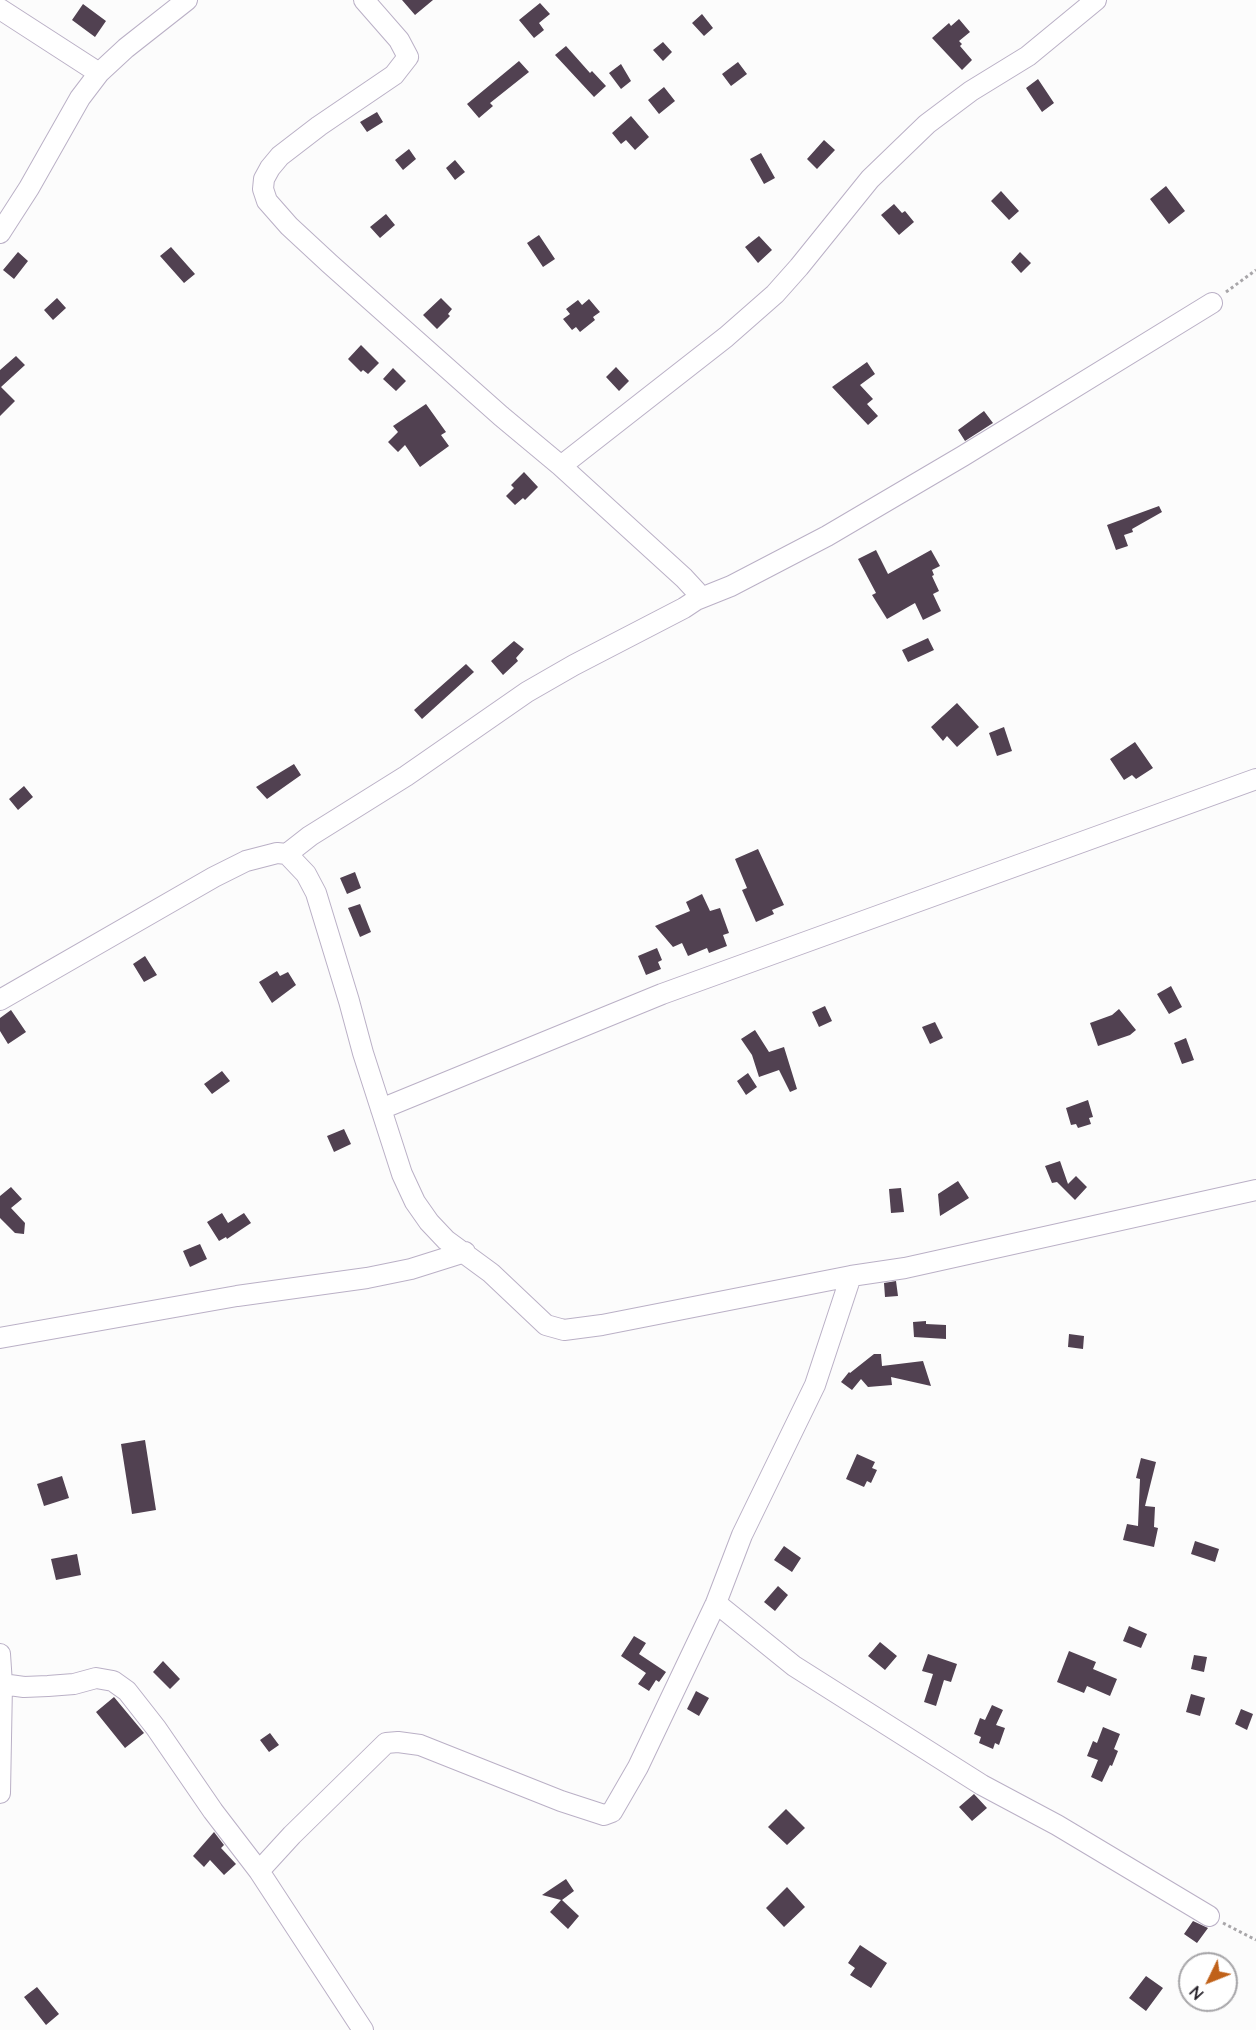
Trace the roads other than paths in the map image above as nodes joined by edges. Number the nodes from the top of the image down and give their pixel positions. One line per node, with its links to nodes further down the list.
1 (188, 0): 5 (street)
2 (364, 0): 8 (street)
3 (1096, 0): 8 (street)
4 (0, 9): 5 (street)
5 (99, 73): 6 (street)
6 (0, 233)
7 (1212, 303): 9 (street)
8 (561, 466): 9 (street)
9 (696, 600): 11 (street)
10 (1256, 778): 13 (street)
11 (287, 854): 12 (street); 13 (street)
12 (0, 1000)
13 (381, 1109): 15 (street)
14 (1256, 1190): 16 (street)
15 (465, 1252): 16 (street); 17 (street)
16 (851, 1276): 18 (street)
17 (0, 1338)
18 (716, 1603): 22 (street); 23 (street)
19 (0, 1654): 20 (street)
20 (2, 1684): 21 (street); 22 (street)
21 (0, 1793)
22 (259, 1871): 24 (street)
23 (1209, 1916)
24 (363, 2030)

